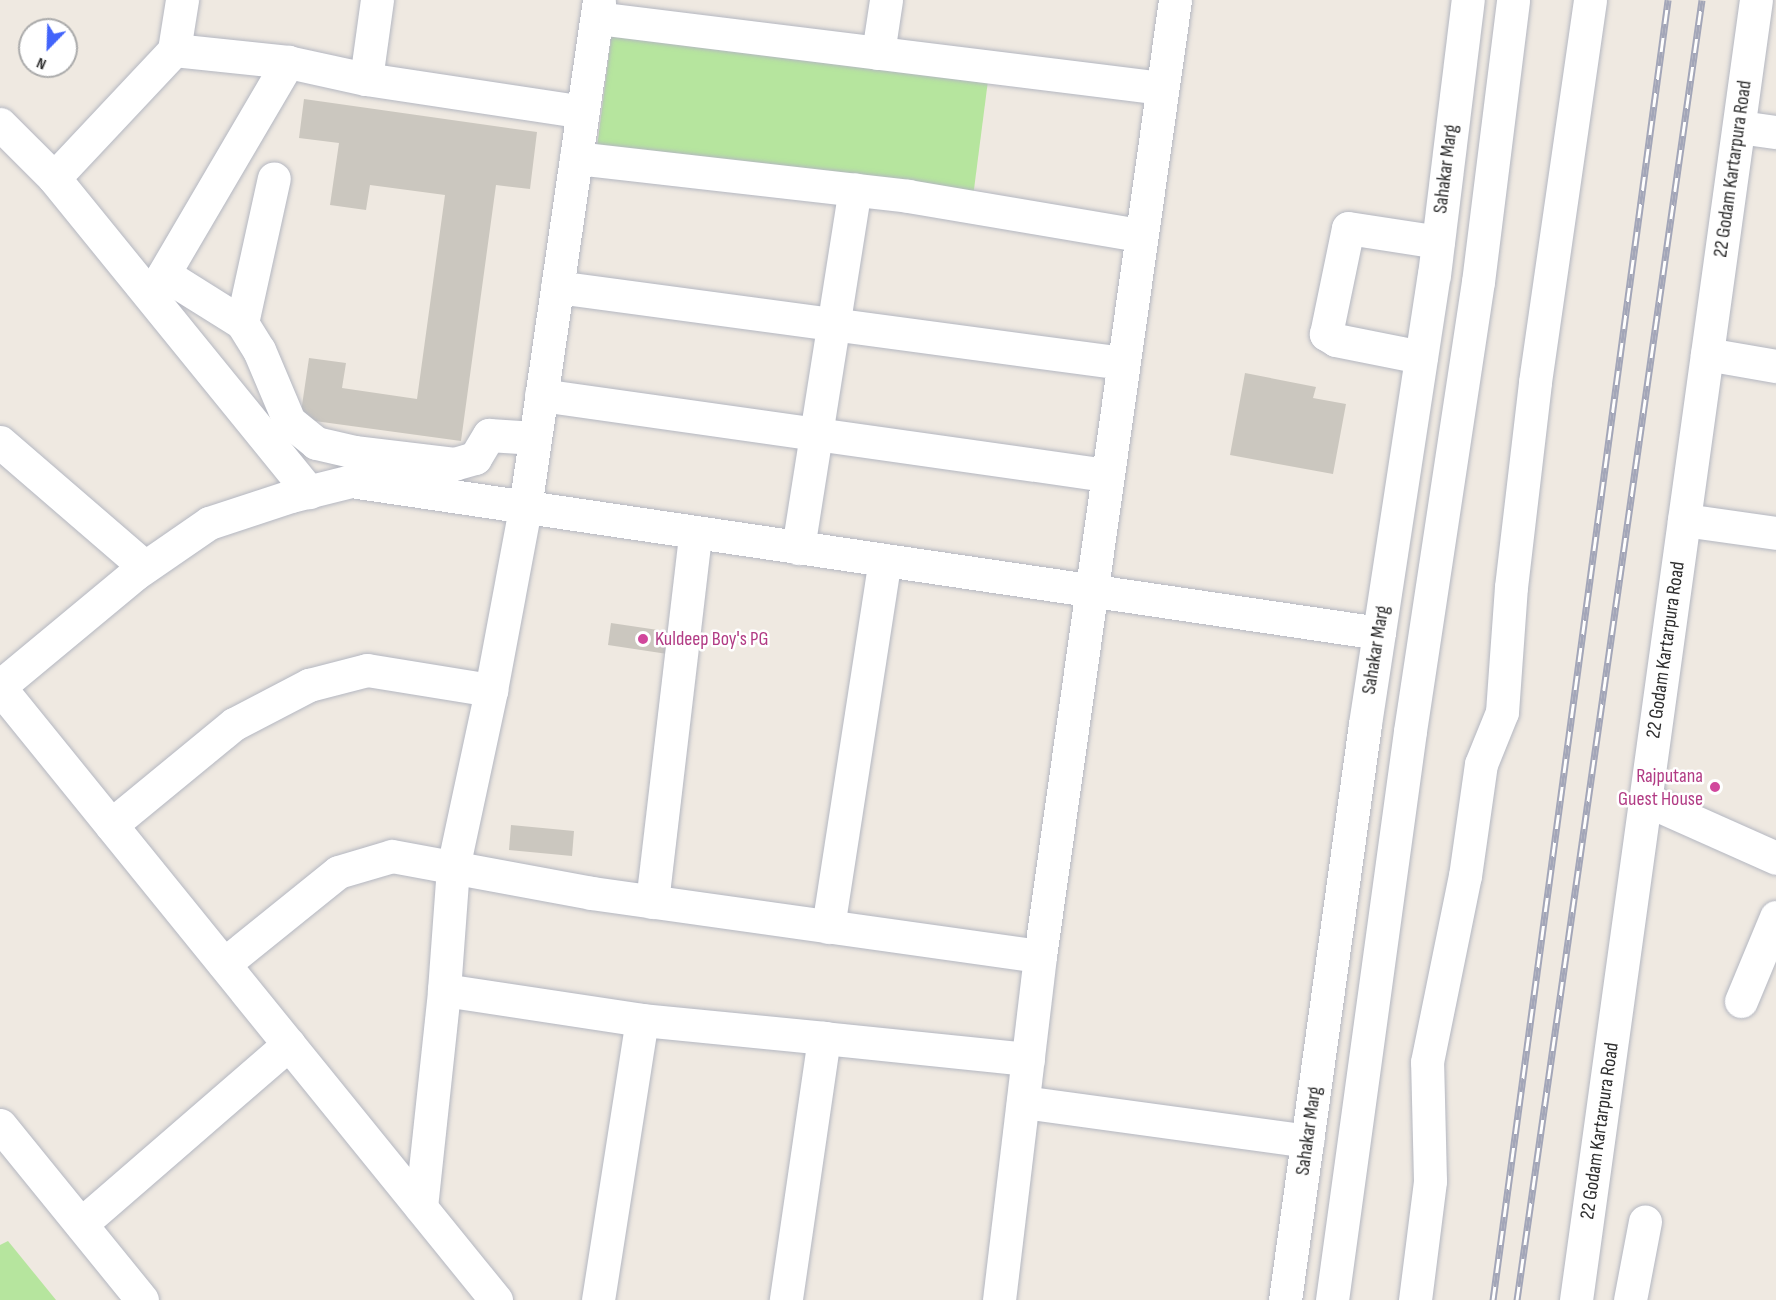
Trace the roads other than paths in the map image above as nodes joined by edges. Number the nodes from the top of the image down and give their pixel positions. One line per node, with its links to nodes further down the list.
1 (182, 0): 10 (street)
2 (377, 0): 13 (street)
3 (886, 0): 11 (street)
4 (1175, 0): 14 (street)
5 (1468, 0): 24 (street, Sahakar Marg)
6 (1513, 0): 77 (street)
7 (1590, 0): 78 (street)
8 (1756, 0): 17 (street, 22 Godam Kartarpura Road)
9 (598, 5): 11 (street); 15 (street)
10 (174, 50): 12 (street); 20 (street)
11 (879, 53): 14 (street)
12 (288, 62): 13 (street); 25 (street)
13 (366, 80): 15 (street)
14 (1161, 88): 23 (street)
15 (583, 112): 19 (street)
16 (0, 124): 20 (street)
17 (1739, 127): 18 (street); 29 (street, 22 Godam Kartarpura Road)
18 (1776, 132)
19 (576, 158): 22 (street); 26 (street)
20 (54, 178): 25 (street)
21 (274, 178): 28 (street)
22 (855, 189): 23 (street); 27 (street)
23 (1139, 235): 31 (street)
24 (1438, 242): 30 (street, Sahakar Marg); 30 (street)
25 (157, 286): 28 (street); 38 (street)
26 (557, 287): 27 (street); 33 (street)
27 (834, 322): 31 (street); 34 (street)
28 (242, 323): 35 (street)
29 (1707, 354): 32 (street); 40 (street, 22 Godam Kartarpura Road)
30 (1421, 357): 47 (street, Sahakar Marg)
31 (1122, 363): 37 (street)
32 (1776, 366)
33 (541, 395): 34 (street); 35 (street)
34 (816, 434): 37 (street); 43 (street)
35 (535, 438): 39 (street)
36 (0, 442): 45 (street)
37 (1106, 476): 46 (street)
38 (309, 492): 39 (street); 45 (street)
39 (525, 508): 42 (street); 49 (street)
40 (1684, 520): 41 (street); 50 (street, 22 Godam Kartarpura Road)
41 (1776, 533)
42 (694, 534): 43 (street); 54 (street)
43 (798, 548): 44 (street)
44 (885, 560): 46 (street); 56 (street)
45 (145, 567): 48 (street)
46 (1090, 590): 47 (street); 57 (street)
47 (1379, 633): 67 (street, Sahakar Marg)
48 (0, 687): 51 (street)
49 (491, 690): 51 (street); 53 (street)
50 (1646, 800): 52 (street); 79 (street, 22 Godam Kartarpura Road)
51 (111, 825): 58 (street)
52 (1776, 858)
53 (453, 868): 54 (street); 58 (street); 59 (street)
54 (652, 902): 56 (street)
55 (1776, 917): 60 (street)
56 (828, 927): 57 (street)
57 (1040, 956): 64 (street)
58 (224, 964): 63 (street)
59 (444, 990): 61 (street); 68 (street)
60 (1742, 1001)
61 (642, 1020): 62 (street); 73 (street)
62 (824, 1038): 64 (street); 74 (street)
63 (289, 1044): 68 (street); 70 (street)
64 (1028, 1059): 65 (street)
65 (1023, 1102): 67 (street); 75 (street)
66 (0, 1125): 70 (street)
67 (1308, 1141): 76 (street, Sahakar Marg)
68 (421, 1207): 72 (street)
69 (1645, 1221): 80 (street)
70 (81, 1224): 71 (street)
71 (142, 1300)
72 (496, 1300)
73 (598, 1300)
74 (786, 1300)
75 (999, 1300)
76 (1285, 1300)
77 (1332, 1300)
78 (1415, 1300)
79 (1576, 1300)
80 (1630, 1300)

